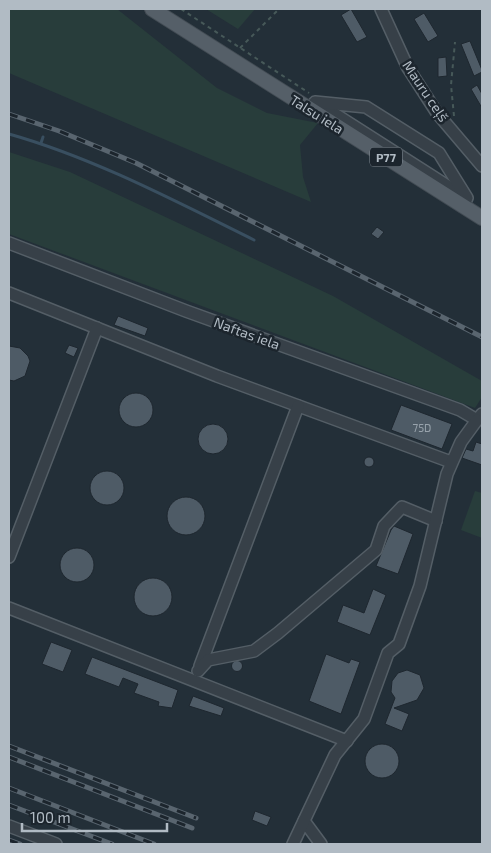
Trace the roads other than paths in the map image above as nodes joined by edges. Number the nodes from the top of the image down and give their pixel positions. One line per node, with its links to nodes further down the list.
1 (152, 9): 3 (main road, Talsu iela / P77)
2 (381, 9): 4 (street, Mauru ceļš)
3 (312, 105): 5 (main road, Talsu iela / P77); 5 (street)
4 (482, 166)
5 (465, 202): 6 (main road, Talsu iela / P77)
6 (482, 218)
7 (9, 243): 11 (street, Naftas iela)
8 (9, 293): 9 (street)
9 (97, 328): 10 (street); 14 (street)
10 (298, 406): 12 (street); 16 (street)
11 (480, 417): 12 (street)
12 (451, 462): 13 (street)
13 (436, 521): 16 (street); 17 (street)
14 (9, 557)
15 (9, 608): 16 (street)
16 (196, 676): 17 (street)
17 (347, 741): 18 (street)
18 (304, 820): 21 (street); 22 (street)
19 (9, 826): 20 (street)
20 (56, 844)
21 (292, 844)
22 (321, 844)

